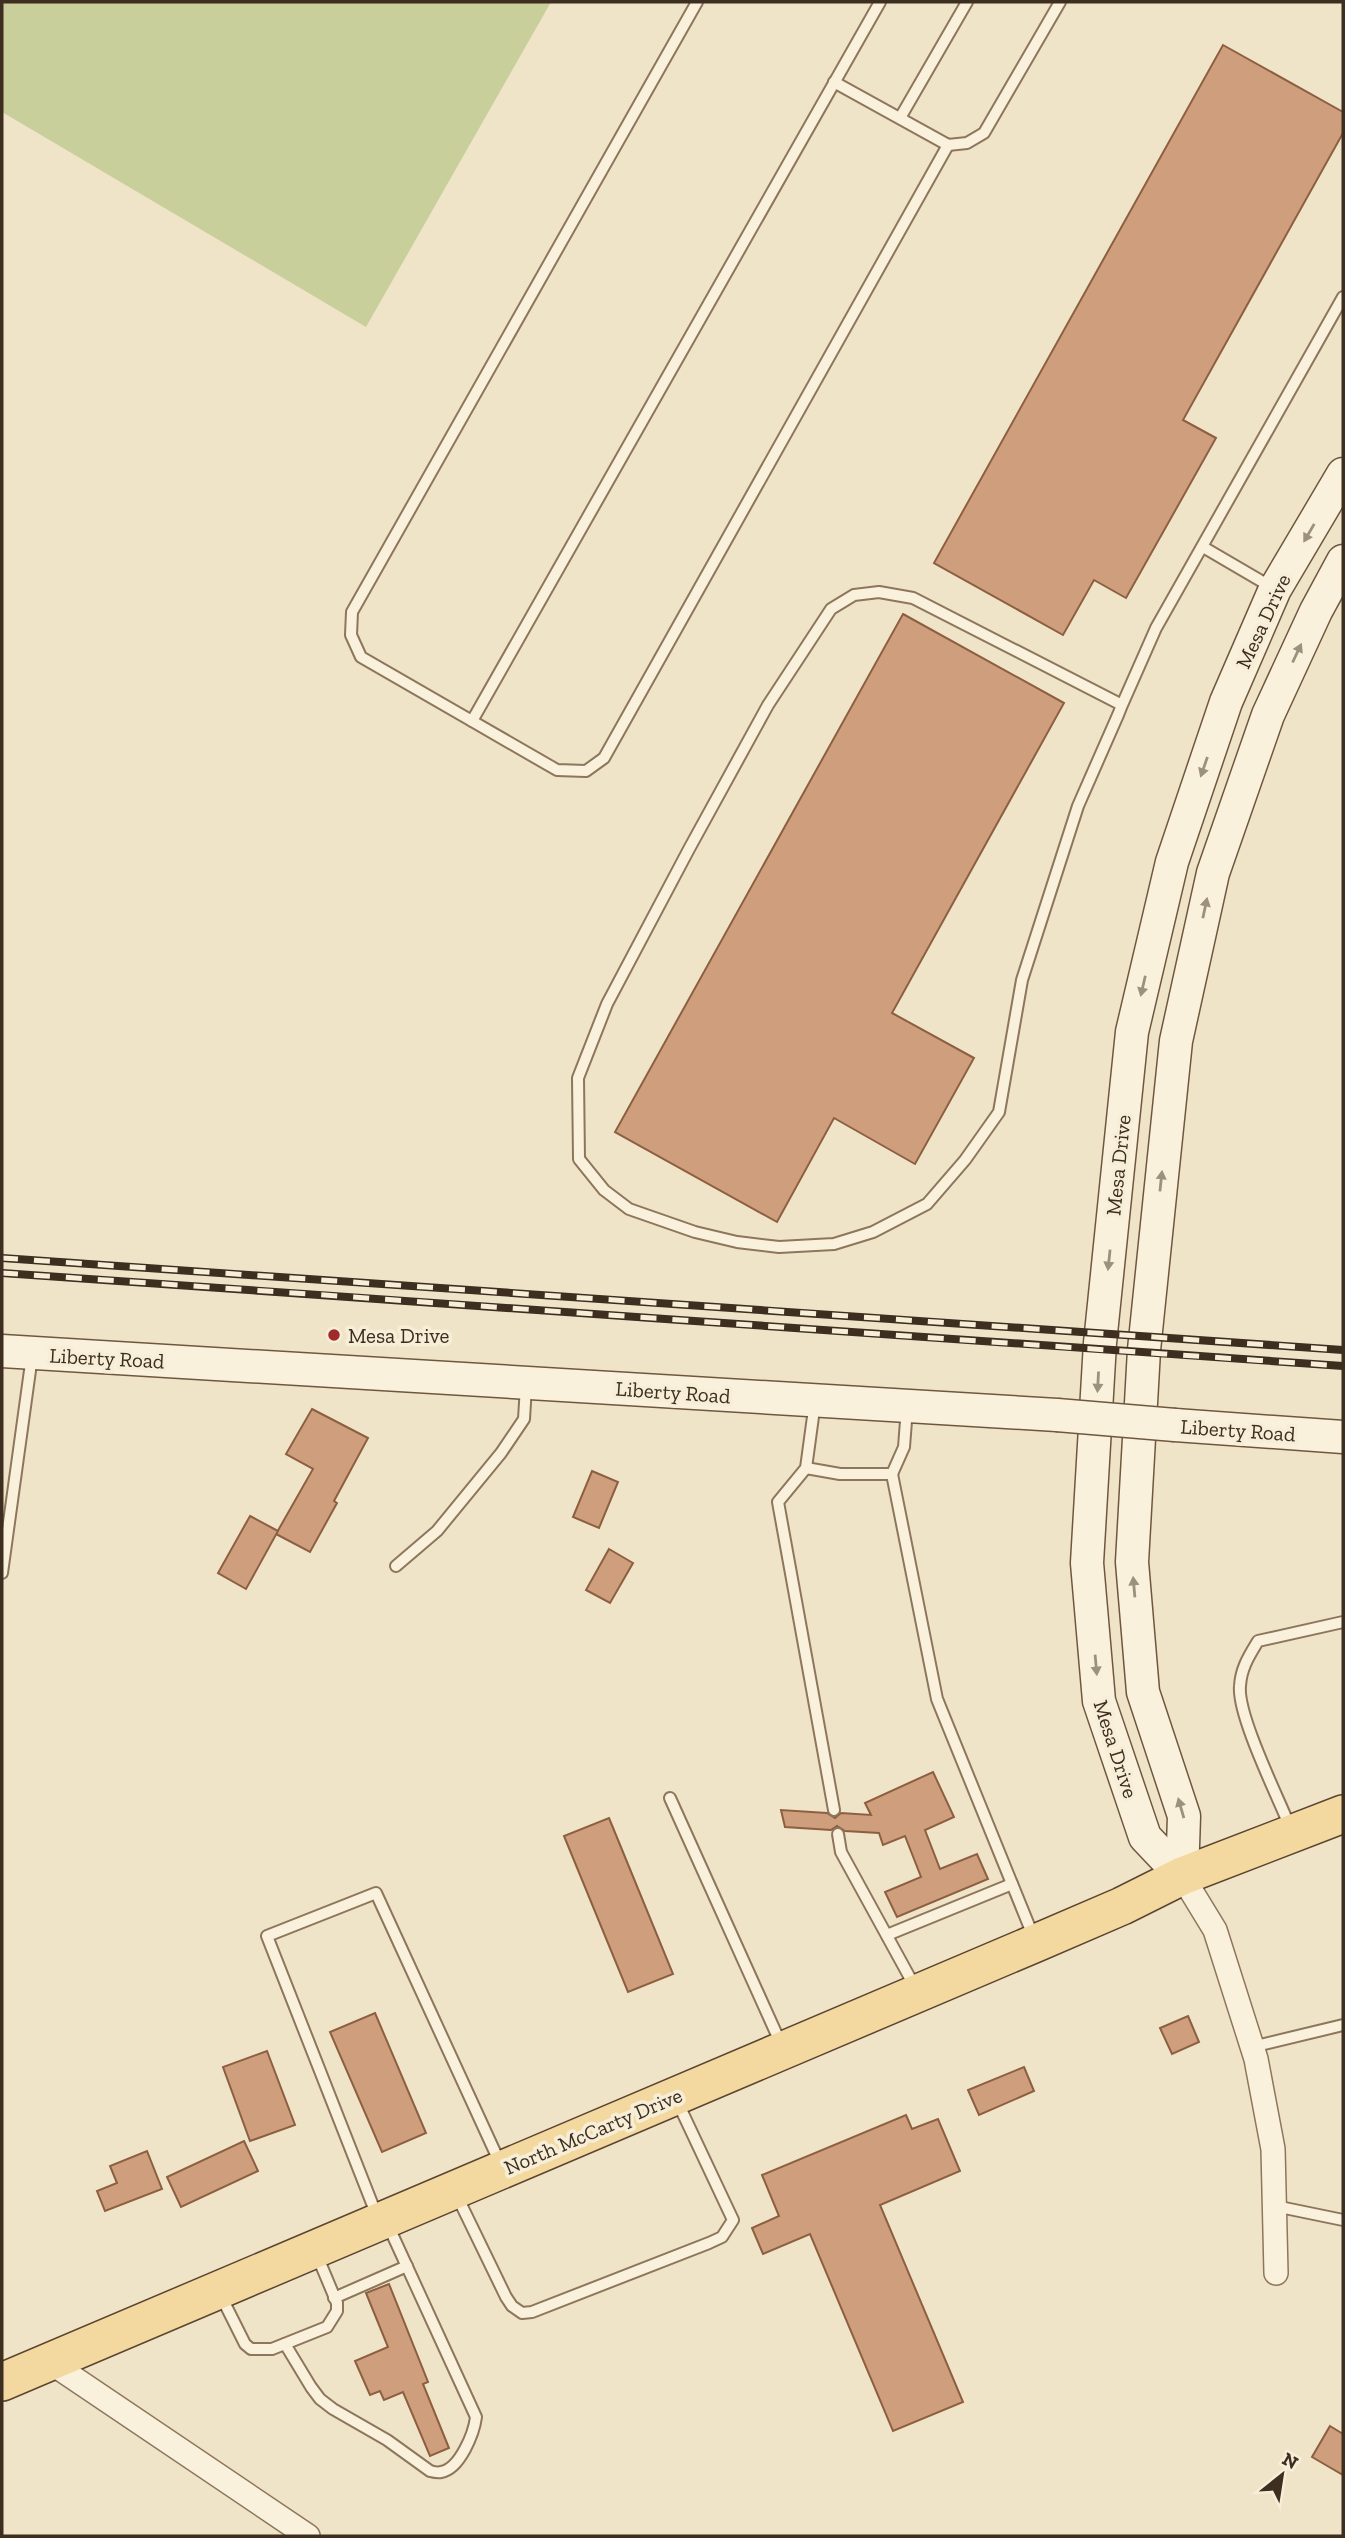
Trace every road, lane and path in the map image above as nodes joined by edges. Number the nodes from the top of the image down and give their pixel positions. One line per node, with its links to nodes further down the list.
1 (696, 2): 15 (lane)
2 (880, 2): 5 (lane)
3 (967, 2): 6 (lane)
4 (1060, 2): 7 (lane)
5 (834, 82): 6 (lane); 15 (lane)
6 (900, 118): 7 (lane)
7 (948, 145): 15 (lane)
8 (1343, 297): 10 (lane)
9 (1343, 474): 12 (main road, Mesa Drive, one-way to 12)
10 (1203, 547): 12 (lane); 14 (lane)
11 (1343, 561): 13 (main road, Mesa Drive)
12 (1275, 589): 13 (main road); 31 (main road, Mesa Drive, one-way to 31)
13 (1316, 611): 31 (main road, Mesa Drive, one-way to 13)
14 (1122, 705): 14 (lane)
15 (472, 721)
16 (17, 1352): 17 (main road, Liberty Road); 24 (lane)
17 (526, 1383): 18 (main road, Liberty Road); 23 (lane)
18 (815, 1401): 19 (main road, Liberty Road); 21 (lane)
19 (907, 1406): 20 (main road, Liberty Road, bridge); 22 (lane)
20 (1343, 1437)
21 (807, 1468): 22 (lane); 27 (lane)
22 (892, 1474): 32 (lane)
23 (396, 1566)
24 (2, 1573)
25 (1343, 1622): 30 (lane)
26 (670, 1798): 38 (lane)
27 (834, 1810)
28 (1343, 1814): 30 (main road, North McCarty Drive)
29 (838, 1833): 33 (lane)
30 (1293, 1833): 31 (main road, North McCarty Drive)
31 (1182, 1876): 34 (main road, North McCarty Drive); 37 (street, Mesa Drive)
32 (1012, 1884): 33 (lane); 34 (lane)
33 (887, 1935): 35 (lane)
34 (1036, 1942): 35 (main road, North McCarty Drive)
35 (918, 1993): 38 (main road, North McCarty Drive)
36 (1343, 2025): 37 (lane)
37 (1252, 2047): 42 (street, Mesa Drive)
38 (784, 2050): 39 (main road, North McCarty Drive)
39 (675, 2096): 40 (main road, North McCarty Drive); 41 (lane)
40 (503, 2169): 41 (main road, North McCarty Drive); 43 (lane)
41 (454, 2190): 43 (main road, North McCarty Drive)
42 (1275, 2206): 44 (lane); 47 (street, Mesa Drive)
43 (382, 2220): 45 (main road, North McCarty Drive); 46 (lane)
44 (1343, 2220)
45 (315, 2249): 48 (main road, North McCarty Drive); 49 (lane)
46 (407, 2266): 49 (lane); 50 (lane)
47 (1276, 2273)
48 (218, 2291): 50 (lane); 51 (main road, North McCarty Drive)
49 (334, 2298): 50 (lane)
50 (285, 2344)
51 (50, 2362): 52 (main road, North McCarty Drive); 53 (street)
52 (2, 2382)
53 (308, 2536)

